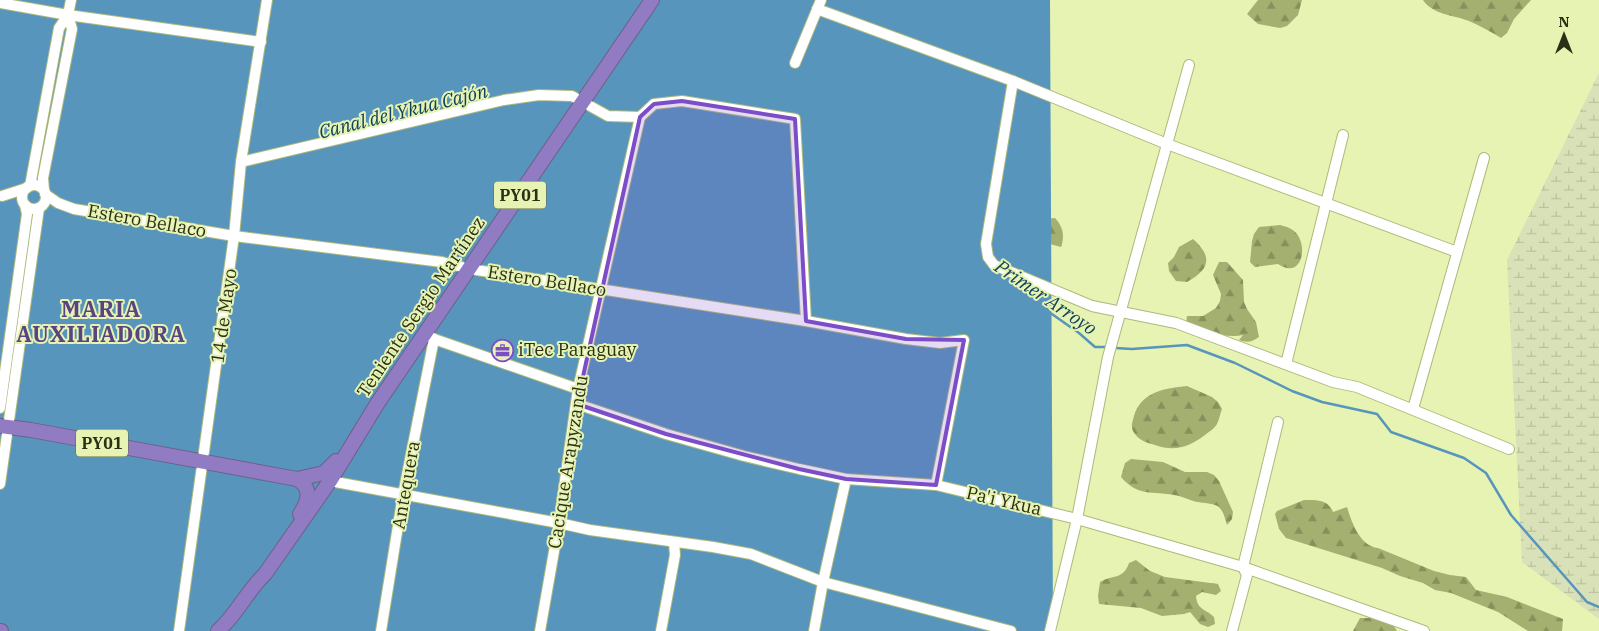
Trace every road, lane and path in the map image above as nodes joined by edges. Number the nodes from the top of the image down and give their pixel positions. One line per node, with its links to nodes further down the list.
1 (71, 0): 6 (street)
2 (267, 0): 7 (street, 14 de Mayo)
3 (652, 0): 11 (highway, Teniente Sergio Martínez / PY01)
4 (0, 3): 6 (street)
5 (819, 5): 8 (street); 10 (street)
6 (68, 15): 7 (street); 17 (street); 19 (street)
7 (261, 42): 16 (street, 14 de Mayo)
8 (796, 63)
9 (1189, 64): 14 (street)
10 (1013, 81): 14 (street); 26 (street)
11 (583, 103): 12 (street); 16 (street); 24 (highway, Teniente Sergio Martínez / PY01)
12 (640, 117): 25 (street, Cacique Arapyzandu); 27 (street)
13 (1343, 135): 21 (street)
14 (1167, 144): 21 (street); 26 (street)
15 (1484, 158): 23 (street)
16 (242, 162): 22 (street, 14 de Mayo)
17 (28, 187): 18 (street); 19 (street); 20 (street)
18 (1, 196): 20 (street)
19 (43, 199): 20 (street); 22 (street, Estero Bellaco); 36 (street)
20 (24, 204): 33 (street)
21 (1326, 204): 23 (street); 29 (street)
22 (234, 236): 24 (street, Estero Bellaco); 38 (street, 14 de Mayo)
23 (1457, 252): 34 (street)
24 (470, 269): 25 (street, Estero Bellaco); 28 (highway, Teniente Sergio Martínez / PY01)
25 (601, 290): 27 (street, Estero Bellaco); 30 (street, Cacique Arapyzandu)
26 (1120, 312): 29 (street); 45 (street)
27 (806, 321): 43 (street, Estero Bellaco)
28 (430, 336): 30 (street); 31 (highway, Teniente Sergio Martínez / PY01); 44 (street, Antequera)
29 (1286, 364): 34 (street)
30 (578, 389): 32 (street, Cacique Arapyzandu)
31 (377, 404): 39 (highway); 41 (highway, Teniente Sergio Martínez / PY01)
32 (577, 404): 40 (street, Pa'i Ykua); 46 (street, Cacique Arapyzandu)
33 (0, 408)
34 (1412, 410): 37 (street)
35 (1278, 422): 48 (street)
36 (4, 427): 38 (highway, PY01); 42 (street)
37 (1509, 449)
38 (204, 462): 39 (highway, PY01); 51 (street, 14 de Mayo)
39 (297, 479): 49 (highway)
40 (846, 479): 43 (street, Pa'i Ykua); 50 (street)
41 (330, 480): 44 (street); 49 (highway, PY01)
42 (0, 484)
43 (936, 485): 45 (street, Pa'i Ykua)
44 (403, 495): 46 (street); 53 (street, Antequera)
45 (1078, 519): 48 (street, Pa'i Ykua); 58 (street)
46 (559, 523): 47 (street); 54 (street, Cacique Arapyzandu)
47 (674, 542): 50 (street); 55 (street)
48 (1243, 567): 59 (street); 60 (street, Pa'i Ykua)
49 (256, 582): 52 (highway, PY01)
50 (823, 582): 56 (street); 57 (street)
51 (179, 631)
52 (218, 631)
53 (381, 631)
54 (540, 631)
55 (661, 631)
56 (814, 631)
57 (1011, 631)
58 (1050, 631)
59 (1232, 631)
60 (1424, 631)

